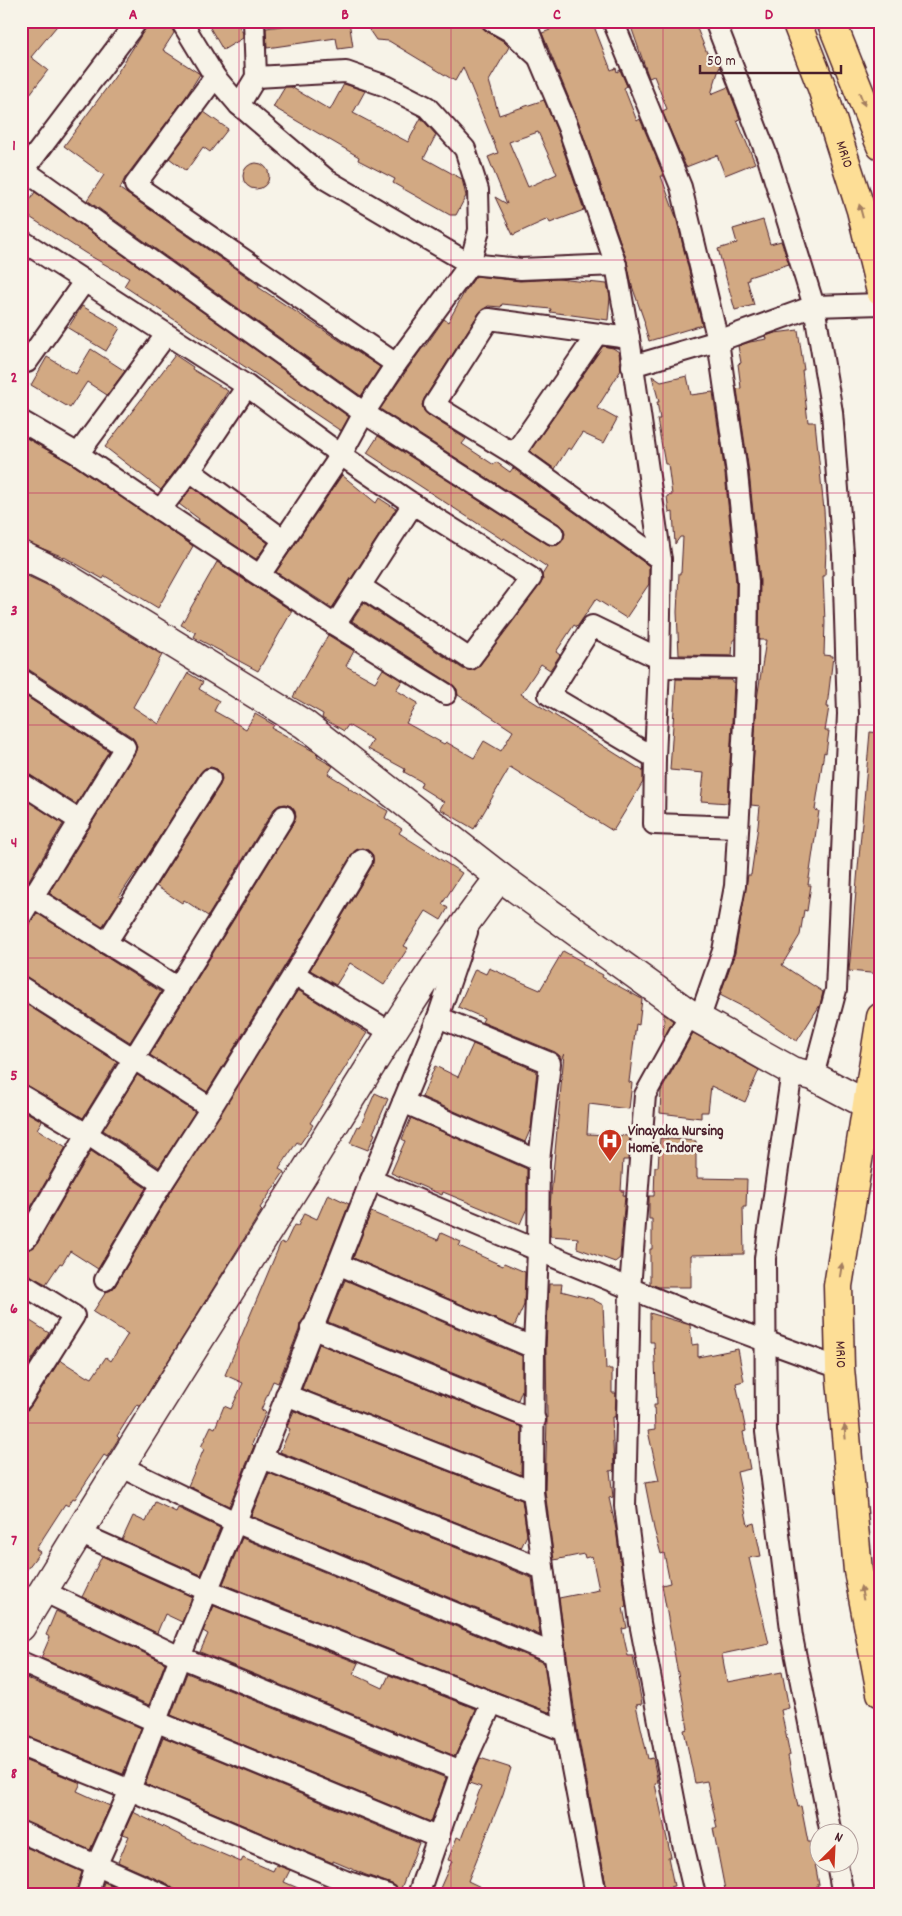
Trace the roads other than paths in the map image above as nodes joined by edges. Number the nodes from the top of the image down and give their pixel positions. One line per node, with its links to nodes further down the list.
1 (137, 21): 15 (street)
2 (181, 21): 11 (street)
3 (254, 21): 12 (street)
4 (492, 21): 10 (street)
5 (526, 21): 10 (street)
6 (613, 21): 26 (street)
7 (715, 21): 22 (street)
8 (796, 21): 19 (main road, MR10, one-way to 8)
9 (832, 21): 14 (main road, one-way to 14)
10 (538, 56): 18 (street)
11 (215, 77): 13 (street); 28 (street)
12 (256, 77): 13 (street); 17 (street)
13 (239, 105): 17 (street)
14 (881, 146)
15 (23, 172): 31 (street)
16 (21, 240): 20 (street)
17 (470, 264): 18 (street); 28 (street)
18 (616, 265): 25 (street)
19 (879, 276)
20 (84, 282): 24 (street); 27 (street)
21 (881, 304): 22 (street)
22 (814, 306): 26 (street); 71 (street)
23 (597, 334): 25 (street); 34 (street); 34 (street)
24 (166, 335): 30 (street); 33 (street)
25 (629, 338): 29 (street)
26 (718, 341): 29 (street); 47 (street)
27 (23, 364)
28 (396, 364): 31 (street)
29 (632, 366): 42 (street)
30 (247, 386): 35 (street); 36 (street)
31 (364, 413): 35 (street); 39 (street)
32 (21, 421): 33 (street)
33 (78, 454): 38 (street)
34 (514, 454): 42 (street)
35 (341, 455): 37 (street); 40 (street)
36 (190, 471): 38 (street); 40 (street)
37 (413, 504): 44 (street); 44 (street)
38 (160, 510): 43 (street)
39 (553, 534)
40 (284, 540): 43 (street)
41 (21, 555): 57 (street)
42 (660, 560): 46 (street)
43 (260, 575): 45 (street)
44 (360, 586): 45 (street)
45 (335, 625): 49 (street)
46 (658, 663): 47 (street); 50 (street); 50 (street)
47 (747, 668): 55 (street)
48 (21, 679): 54 (street)
49 (446, 694)
50 (655, 758): 55 (street)
51 (210, 779): 61 (street)
52 (21, 783): 54 (street)
53 (284, 816): 64 (street)
54 (80, 821): 58 (street)
55 (738, 827): 66 (street)
56 (362, 860): 62 (street)
57 (500, 876): 59 (street); 66 (street)
58 (33, 897): 60 (street); 61 (street)
59 (475, 909): 65 (street); 68 (street)
60 (21, 916)
61 (106, 942): 64 (street)
62 (294, 974): 68 (street); 74 (street)
63 (21, 987): 69 (street)
64 (178, 988): 69 (street)
65 (438, 1017): 73 (street); 77 (street)
66 (695, 1017): 71 (street); 85 (street)
67 (881, 1017): 70 (main road, MR10)
68 (392, 1033): 94 (street)
69 (134, 1059): 74 (street); 76 (street)
70 (876, 1072): 75 (main road, MR10)
71 (803, 1074): 75 (street); 87 (street)
72 (21, 1095): 76 (street)
73 (403, 1102): 77 (street); 78 (street)
74 (211, 1108): 79 (street)
75 (874, 1108): 89 (main road, MR10, one-way to 75)
76 (87, 1134): 79 (street); 80 (street)
77 (539, 1161): 81 (street)
78 (371, 1180): 81 (street); 82 (street)
79 (162, 1184): 83 (street)
80 (27, 1238)
81 (538, 1250): 85 (street); 88 (street)
82 (338, 1264): 86 (street); 88 (street)
83 (105, 1280)
84 (21, 1283): 91 (street)
85 (630, 1289): 87 (street); 123 (street)
86 (311, 1328): 90 (street); 92 (street)
87 (766, 1343): 89 (street); 112 (street)
88 (534, 1348): 92 (street)
89 (840, 1368): 105 (main road, MR10, one-way to 89)
90 (286, 1395): 93 (street); 95 (street)
91 (21, 1400)
92 (535, 1420): 95 (street)
93 (262, 1458): 96 (street); 98 (street)
94 (120, 1466): 96 (street); 97 (street)
95 (533, 1492): 98 (street)
96 (235, 1522): 99 (street); 102 (street)
97 (78, 1533): 99 (street); 100 (street)
98 (543, 1569): 102 (street)
99 (208, 1591): 103 (street); 106 (street)
100 (43, 1592): 101 (street); 103 (street)
101 (21, 1627)
102 (554, 1654): 108 (street)
103 (180, 1657): 107 (street); 110 (street)
104 (21, 1662): 107 (street)
105 (881, 1693)
106 (492, 1703): 108 (street); 110 (street)
107 (155, 1721): 111 (street); 114 (street)
108 (565, 1731): 122 (street)
109 (21, 1746): 111 (street)
110 (461, 1771): 114 (street)
111 (130, 1790): 115 (street); 117 (street)
112 (829, 1824)
113 (21, 1832): 115 (street)
114 (439, 1838): 121 (street)
115 (96, 1866): 118 (street); 119 (street)
116 (839, 1874): 124 (street)
117 (342, 1888): 120 (street)
118 (87, 1895)
119 (163, 1895)
120 (388, 1895)
121 (418, 1895)
122 (596, 1895)
123 (695, 1895)
124 (843, 1895)

